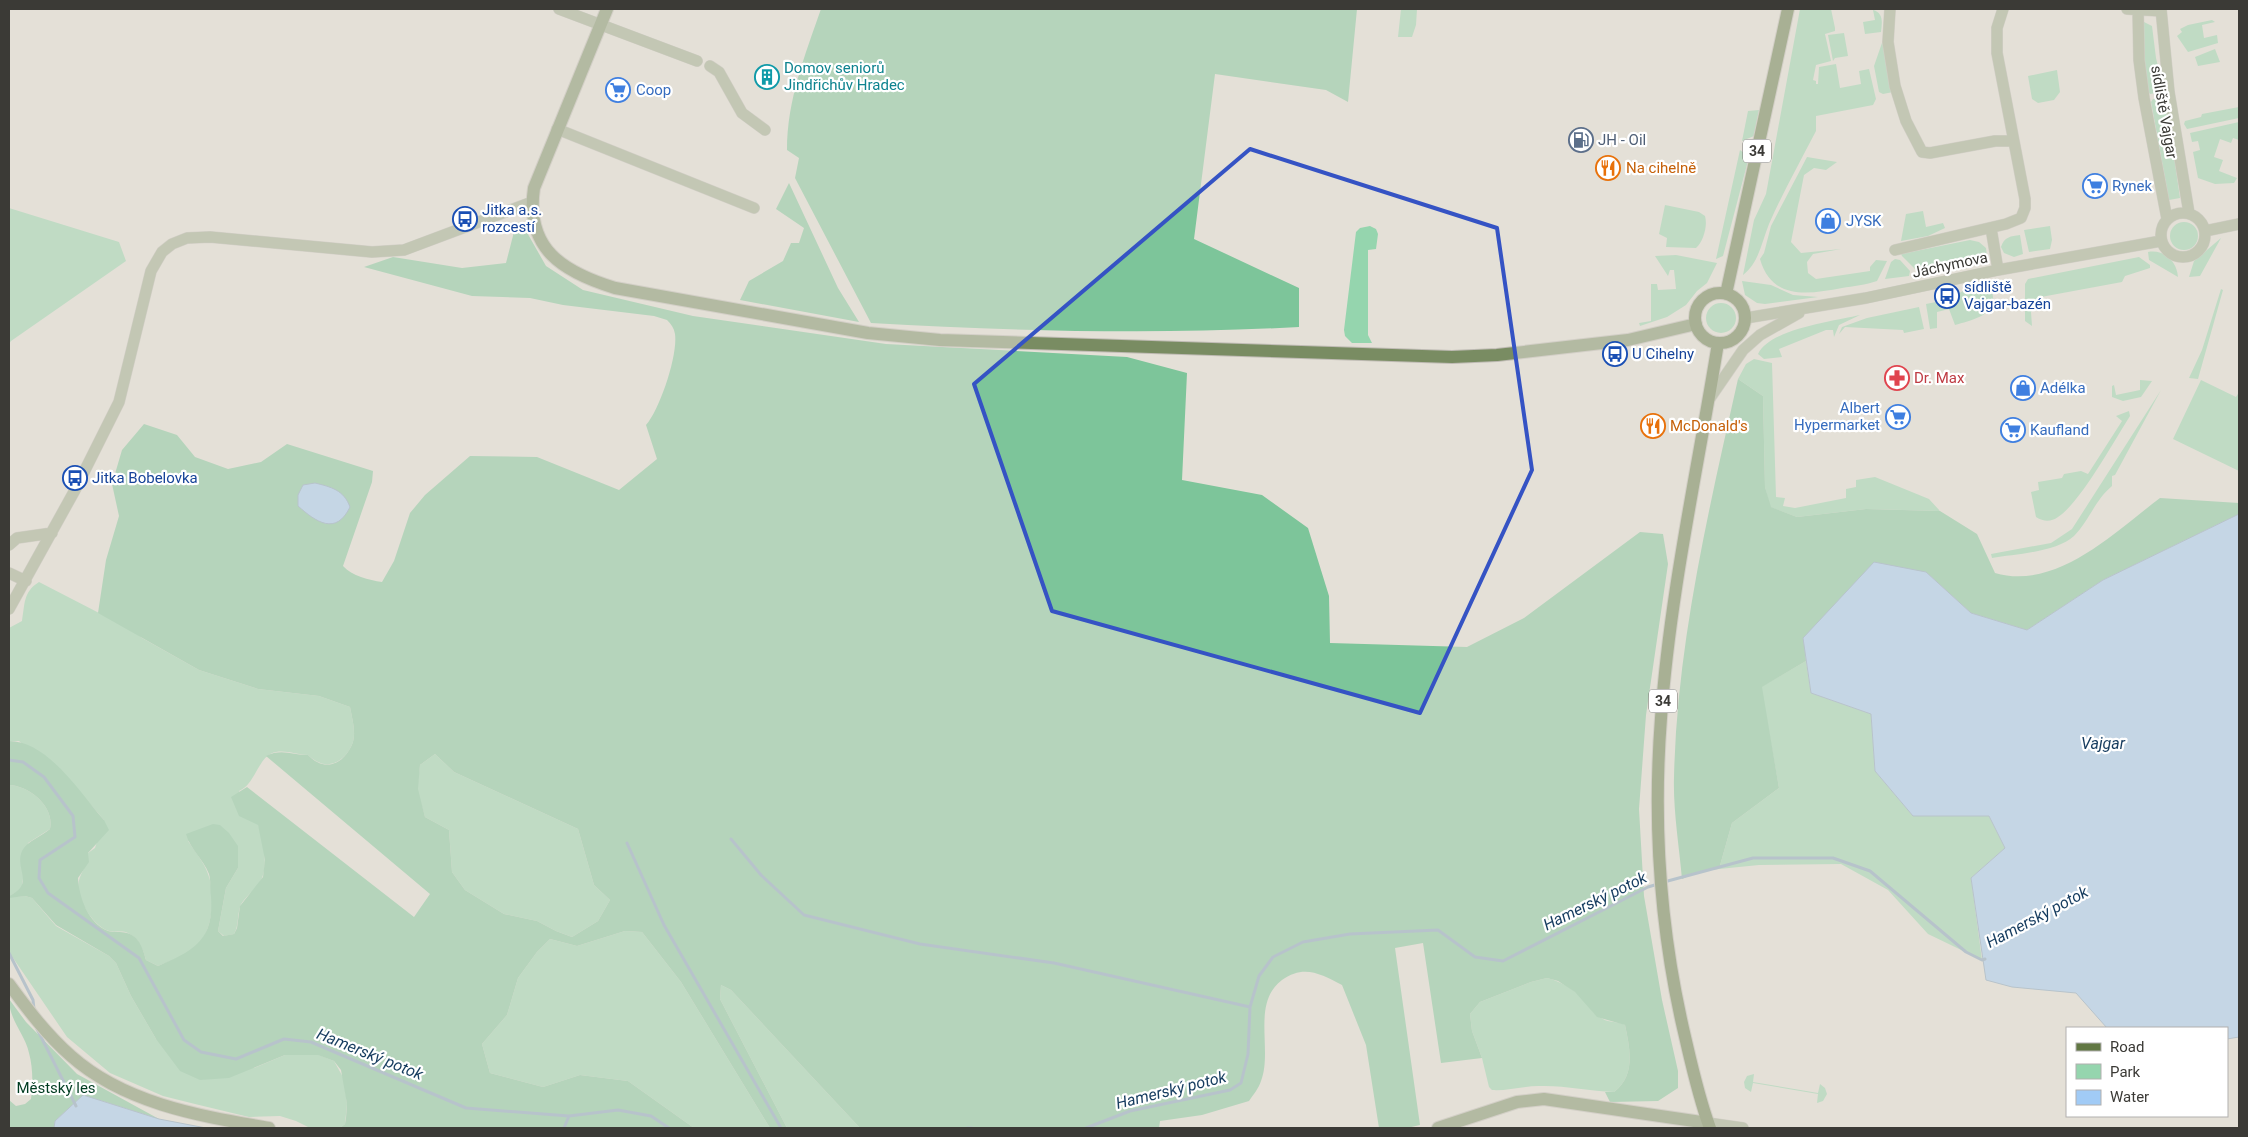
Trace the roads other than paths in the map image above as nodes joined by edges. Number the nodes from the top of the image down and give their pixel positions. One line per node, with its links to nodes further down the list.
1 (559, 9): 8 (street)
2 (607, 9): 8 (street)
3 (1788, 9): 24 (main road, 34)
4 (1890, 9): 13 (street)
5 (2003, 9): 13 (street)
6 (2134, 9): 7 (street, sídliště Vajgar); 17 (street, sídliště Vajgar)
7 (2161, 10): 16 (street, sídliště Vajgar)
8 (600, 24): 9 (street); 11 (street)
9 (697, 61)
10 (710, 66): 12 (street)
11 (557, 129): 14 (street); 15 (street)
12 (765, 130)
13 (2012, 142): 19 (street)
14 (532, 202): 27 (street); 30 (street)
15 (754, 208)
16 (2189, 213): 17 (street); 20 (street)
17 (2167, 219): 21 (street)
18 (2239, 224): 20 (street)
19 (1991, 228): 22 (street); 23 (street)
20 (2205, 231): 21 (street)
21 (2161, 241): 23 (street, Jáchymova)
22 (1895, 250)
23 (1998, 270): 25 (street, Jáchymova)
24 (1726, 294): 26 (main road); 27 (main road)
25 (1805, 309): 26 (street, Jáchymova); 29 (street)
26 (1746, 318): 28 (main road)
27 (1696, 324): 28 (main road)
28 (1718, 343): 29 (main road, 34)
29 (1709, 400): 36 (main road, 34)
30 (52, 533): 31 (street); 33 (street)
31 (9, 545)
32 (9, 573): 33 (street)
33 (26, 581): 34 (street)
34 (9, 610)
35 (9, 984): 37 (street)
36 (1709, 1126): 38 (street); 39 (street)
37 (269, 1128)
38 (1438, 1128)
39 (1743, 1128)

